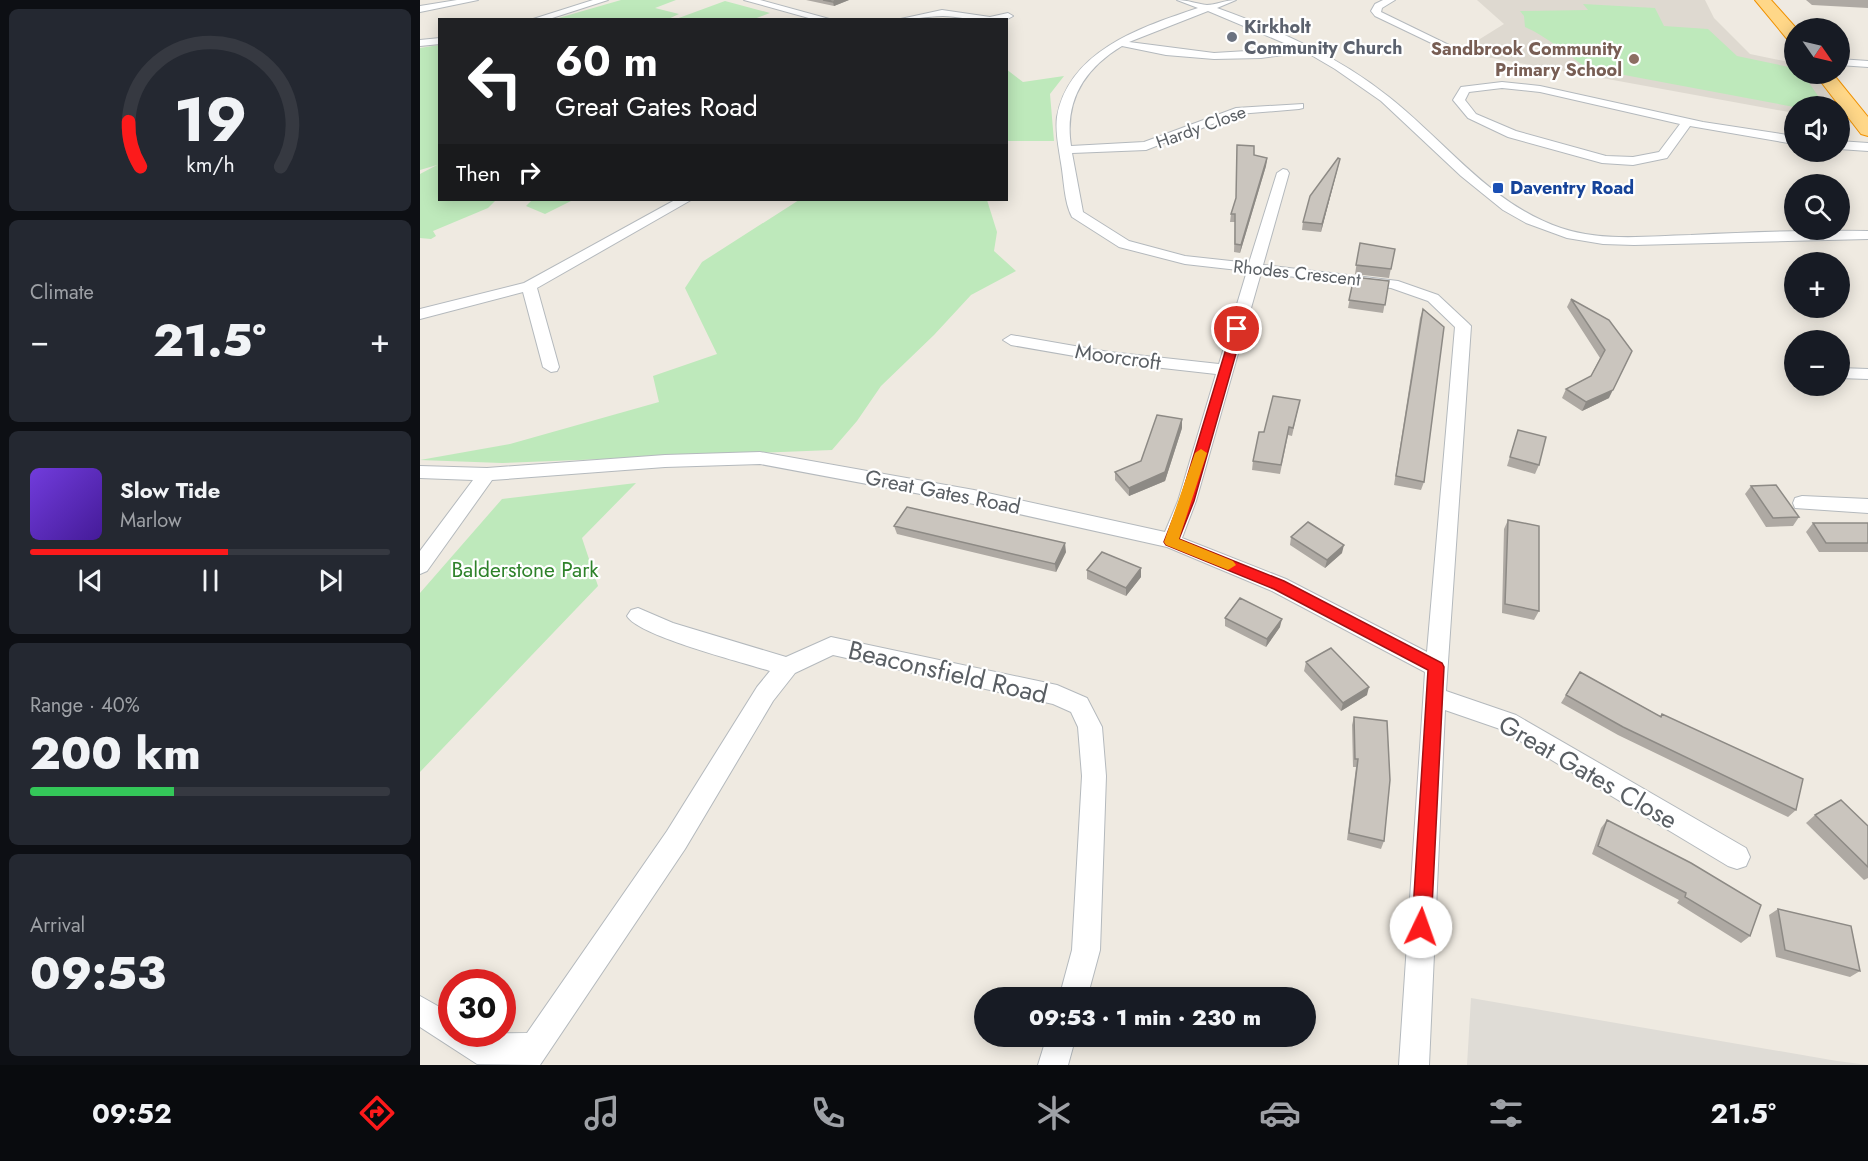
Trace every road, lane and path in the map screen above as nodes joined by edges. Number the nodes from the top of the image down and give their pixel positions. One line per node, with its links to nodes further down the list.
1 (473, 0): 11 (street)
2 (603, 0): 15 (street)
3 (749, 0): 12 (street)
4 (806, 0): 12 (street)
5 (943, 0): 13 (street)
6 (1182, 0): 10 (street)
7 (1231, 0): 10 (street, Rhodes Crescent)
8 (1390, 0): 25 (street)
9 (1763, 0): 20 (highway)
10 (1209, 8): 23 (street, Rhodes Crescent); 24 (street)
11 (420, 9)
12 (786, 9): 16 (street)
13 (942, 13): 17 (street); 18 (street)
14 (1008, 16): 19 (street)
15 (541, 18)
16 (821, 18)
17 (912, 18)
18 (977, 18)
19 (1000, 18)
20 (1784, 24)
21 (438, 40): 22 (street)
22 (420, 43)
23 (1120, 43): 24 (street); 37 (street, Rhodes Crescent)
24 (1308, 49): 40 (street)
25 (1452, 49)
26 (1850, 62): 27 (street)
27 (1868, 64)
28 (1850, 74): 29 (highway)
29 (1854, 79)
30 (1832, 84): 33 (highway)
31 (1299, 106): 37 (street, Hardy Close)
32 (1687, 122): 32 (street); 34 (street)
33 (1868, 130)
34 (1784, 138)
35 (1850, 146): 36 (street)
36 (1868, 147)
37 (1067, 150): 41 (street, Rhodes Crescent)
38 (1283, 173): 41 (street)
39 (682, 201): 42 (street)
40 (1868, 235)
41 (1255, 268): 46 (street); 57 (street, Rhodes Crescent)
42 (529, 286): 43 (street); 45 (street)
43 (420, 314)
44 (1011, 340): 46 (street, Moorcroft)
45 (551, 367)
46 (1225, 370): 53 (street)
47 (1850, 373): 48 (street)
48 (1868, 374)
49 (420, 472): 50 (street, Great Gates Road)
50 (488, 474): 53 (street, Great Gates Road); 54 (street)
51 (1802, 503): 52 (street)
52 (1868, 506)
53 (1171, 542): 57 (street, Great Gates Road)
54 (420, 566)
55 (638, 615): 56 (street)
56 (787, 667): 60 (street, Beaconsfield Road); 65 (street, Beaconsfield Road)
57 (1436, 667): 58 (street)
58 (1434, 697): 59 (street, Great Gates Close); 67 (street)
59 (1737, 857)
60 (1076, 987)
61 (420, 1010): 62 (street)
62 (438, 1023)
63 (474, 1047): 65 (street)
64 (1059, 1047): 66 (street)
65 (528, 1056)
66 (1053, 1065)
67 (1414, 1065)

